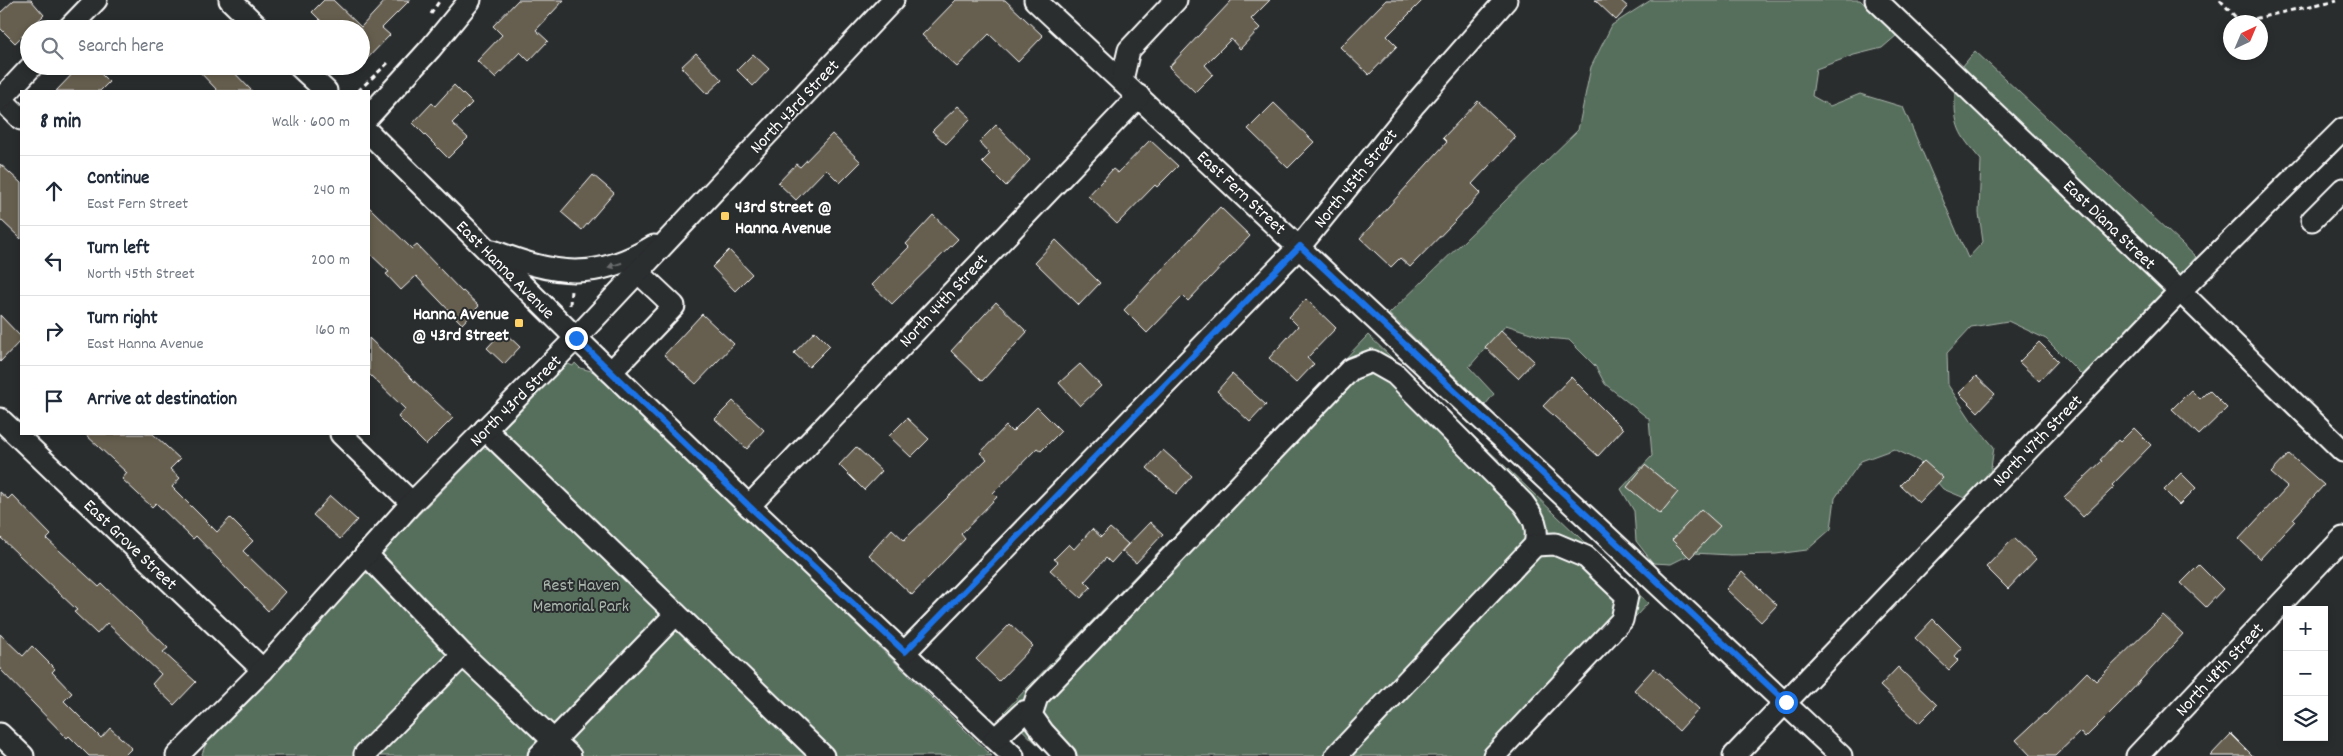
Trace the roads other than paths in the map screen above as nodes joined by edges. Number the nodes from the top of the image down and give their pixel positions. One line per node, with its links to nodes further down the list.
1 (96, 0): 9 (street)
2 (230, 0): 10 (street)
3 (470, 0): 17 (street)
4 (893, 0): 23 (street, North 43rd Street)
5 (1036, 0): 13 (street, East Fern Street)
6 (1176, 0): 13 (street)
7 (1506, 0): 24 (street, North 45th Street)
8 (1876, 0): 27 (street, East Diana Street)
9 (77, 20)
10 (251, 20)
11 (23, 75): 16 (street)
12 (309, 75): 14 (street)
13 (1122, 80): 15 (street, East Fern Street)
14 (325, 90)
15 (1139, 96): 24 (street, East Fern Street); 35 (street, North 44th Street)
16 (0, 99): 18 (street)
17 (370, 115)
18 (20, 118)
19 (2343, 129): 27 (street, North 47th Street)
20 (370, 133): 25 (street, East Hanna Avenue)
21 (2343, 189): 22 (street)
22 (2312, 220)
23 (674, 234): 25 (street, one-way to 25); 26 (street, North 43rd Street)
24 (1300, 246): 40 (street, North 45th Street); 43 (street, East Fern Street)
25 (484, 248): 28 (street, East Hanna Avenue)
26 (638, 272): 28 (street, North 43rd Street); 29 (street)
27 (2180, 291): 33 (street, East Diana Street); 43 (street, North 47th Street)
28 (576, 338): 29 (street, East Hanna Avenue); 31 (street, North 43rd Street)
29 (611, 372): 35 (street, East Hanna Avenue)
30 (0, 419): 42 (street, East Grove Street)
31 (485, 429): 34 (street, North 43rd Street); 39 (street)
32 (342, 435): 34 (street)
33 (2343, 450)
34 (412, 503): 38 (street, North 43rd Street)
35 (749, 506): 40 (street, East Hanna Avenue)
36 (2343, 538): 60 (street, North 48th Street)
37 (1535, 545): 44 (street); 56 (street); 57 (street)
38 (366, 554): 41 (street); 42 (street, North 43rd Street)
39 (676, 614): 47 (street); 53 (street)
40 (905, 652): 46 (street, East Hanna Avenue)
41 (463, 655): 47 (street); 50 (street)
42 (263, 670): 48 (street, North 43rd Street)
43 (1786, 702): 58 (street, North 47th Street); 59 (street, East Fern Street)
44 (1031, 715): 46 (street); 55 (street)
45 (0, 734): 49 (street)
46 (995, 739): 54 (street, East Hanna Avenue)
47 (554, 741): 51 (street); 52 (street)
48 (180, 755)
49 (23, 756)
50 (366, 756)
51 (539, 756)
52 (570, 756)
53 (823, 756)
54 (1013, 756)
55 (1066, 756)
56 (1336, 756)
57 (1494, 756)
58 (1734, 756)
59 (1841, 756)
60 (2137, 756)

